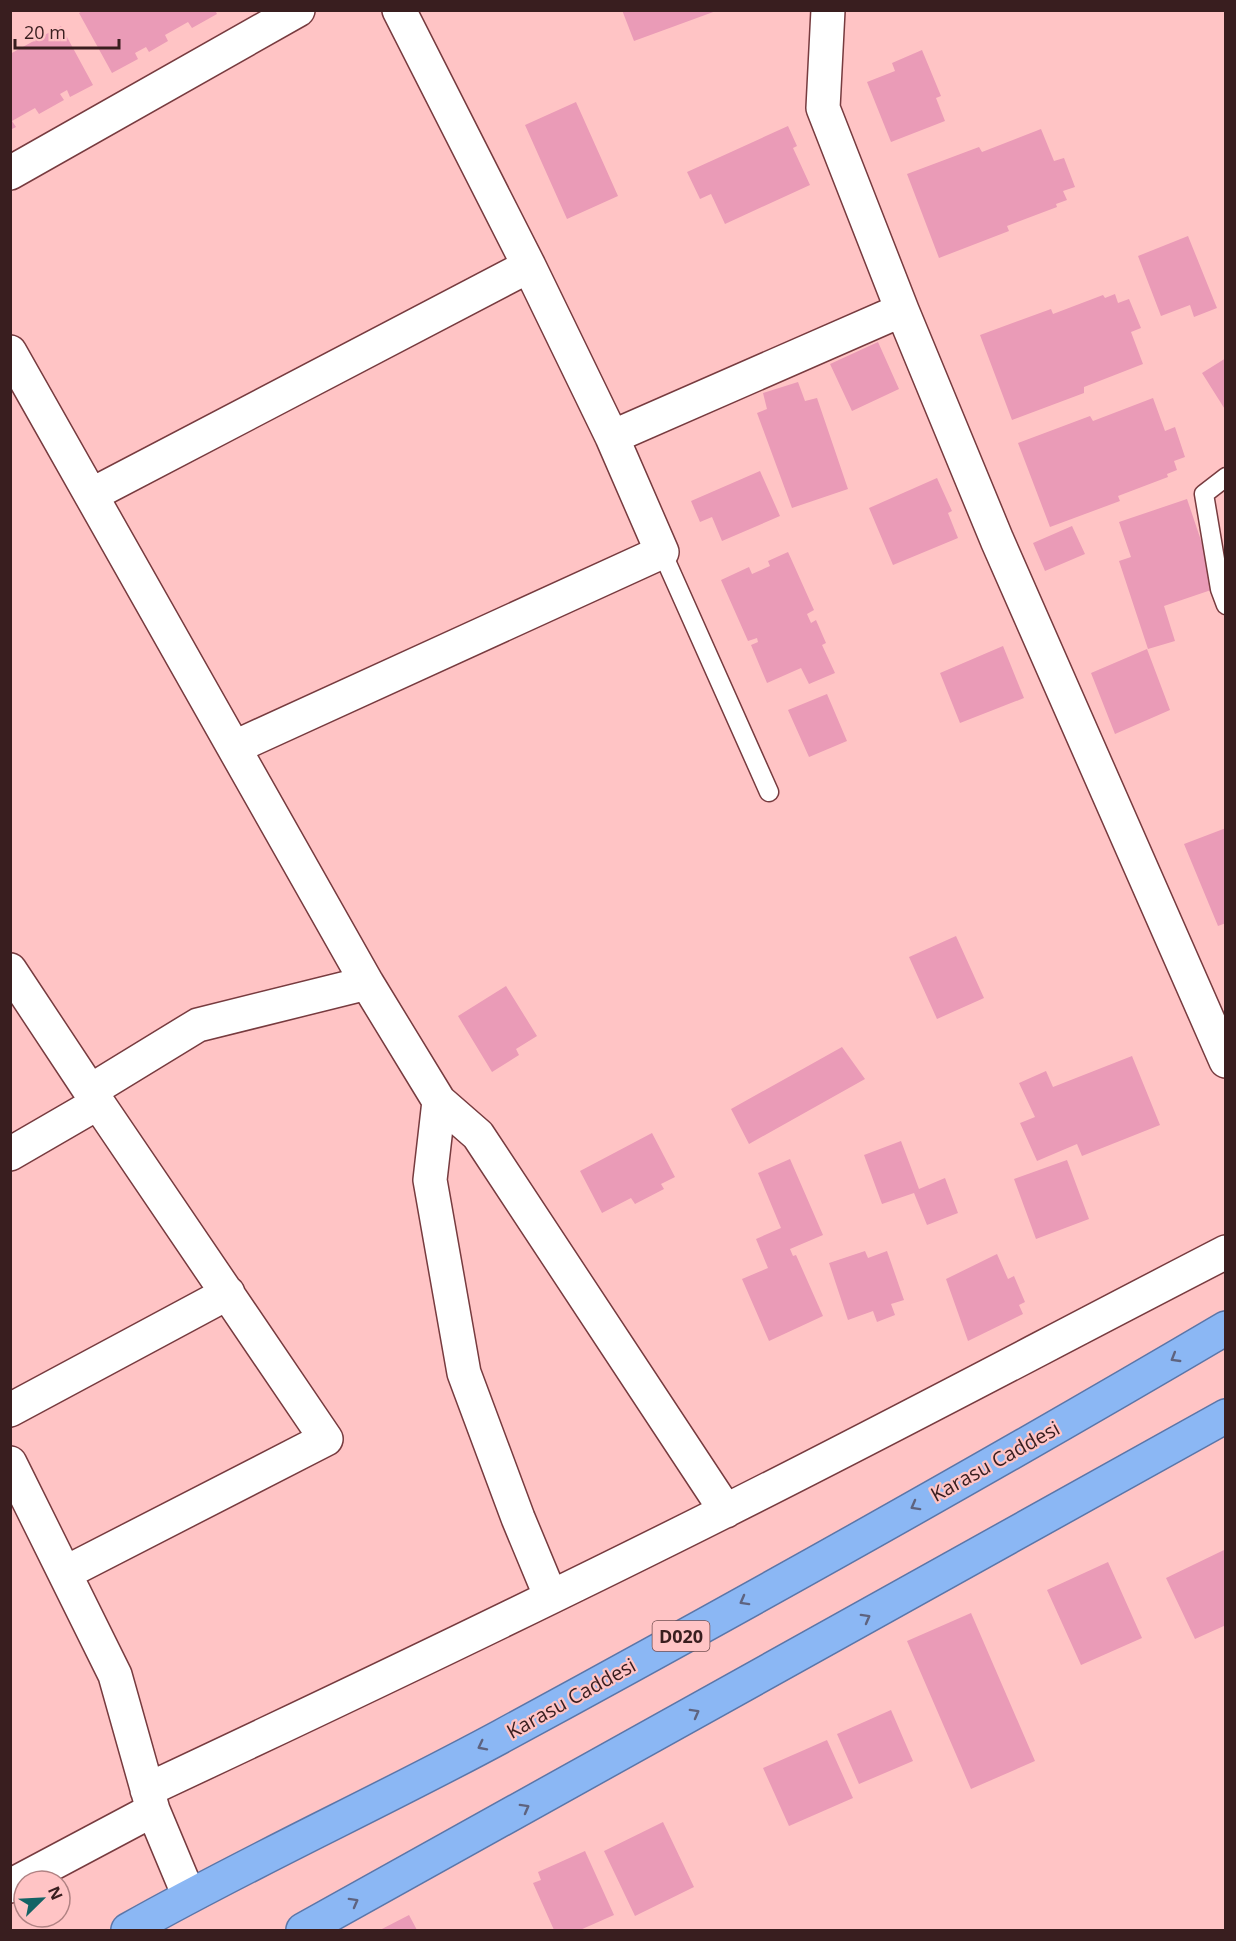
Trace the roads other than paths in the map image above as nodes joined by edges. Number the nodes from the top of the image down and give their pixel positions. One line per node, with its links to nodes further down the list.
1 (298, 10): 4 (street)
2 (399, 10): 5 (street)
3 (828, 10): 6 (street)
4 (10, 172)
5 (529, 266): 8 (street); 10 (street)
6 (902, 310): 8 (street); 17 (street)
7 (10, 352): 10 (street)
8 (612, 437): 11 (street)
9 (1226, 477): 12 (lane)
10 (93, 494): 13 (street)
11 (662, 552): 13 (street); 14 (lane)
12 (1226, 605)
13 (235, 747): 16 (street)
14 (769, 792)
15 (10, 970): 18 (street)
16 (367, 983): 18 (street); 19 (street)
17 (1226, 1061)
18 (94, 1097): 20 (street); 22 (street)
19 (439, 1101): 27 (street); 29 (street)
20 (10, 1154)
21 (1226, 1252): 27 (street)
22 (228, 1293): 24 (street); 28 (street)
23 (1226, 1328): 32 (highway, Karasu Caddesi / D020, one-way to 32)
24 (10, 1410)
25 (1226, 1416): 34 (highway, one-way to 25)
26 (10, 1463): 28 (street)
27 (726, 1511): 29 (street)
28 (65, 1573): 30 (street)
29 (550, 1595): 30 (street)
30 (150, 1800): 31 (street); 32 (street)
31 (10, 1886)
32 (189, 1896): 33 (highway, Karasu Caddesi / D020)
33 (128, 1930)
34 (303, 1930)

